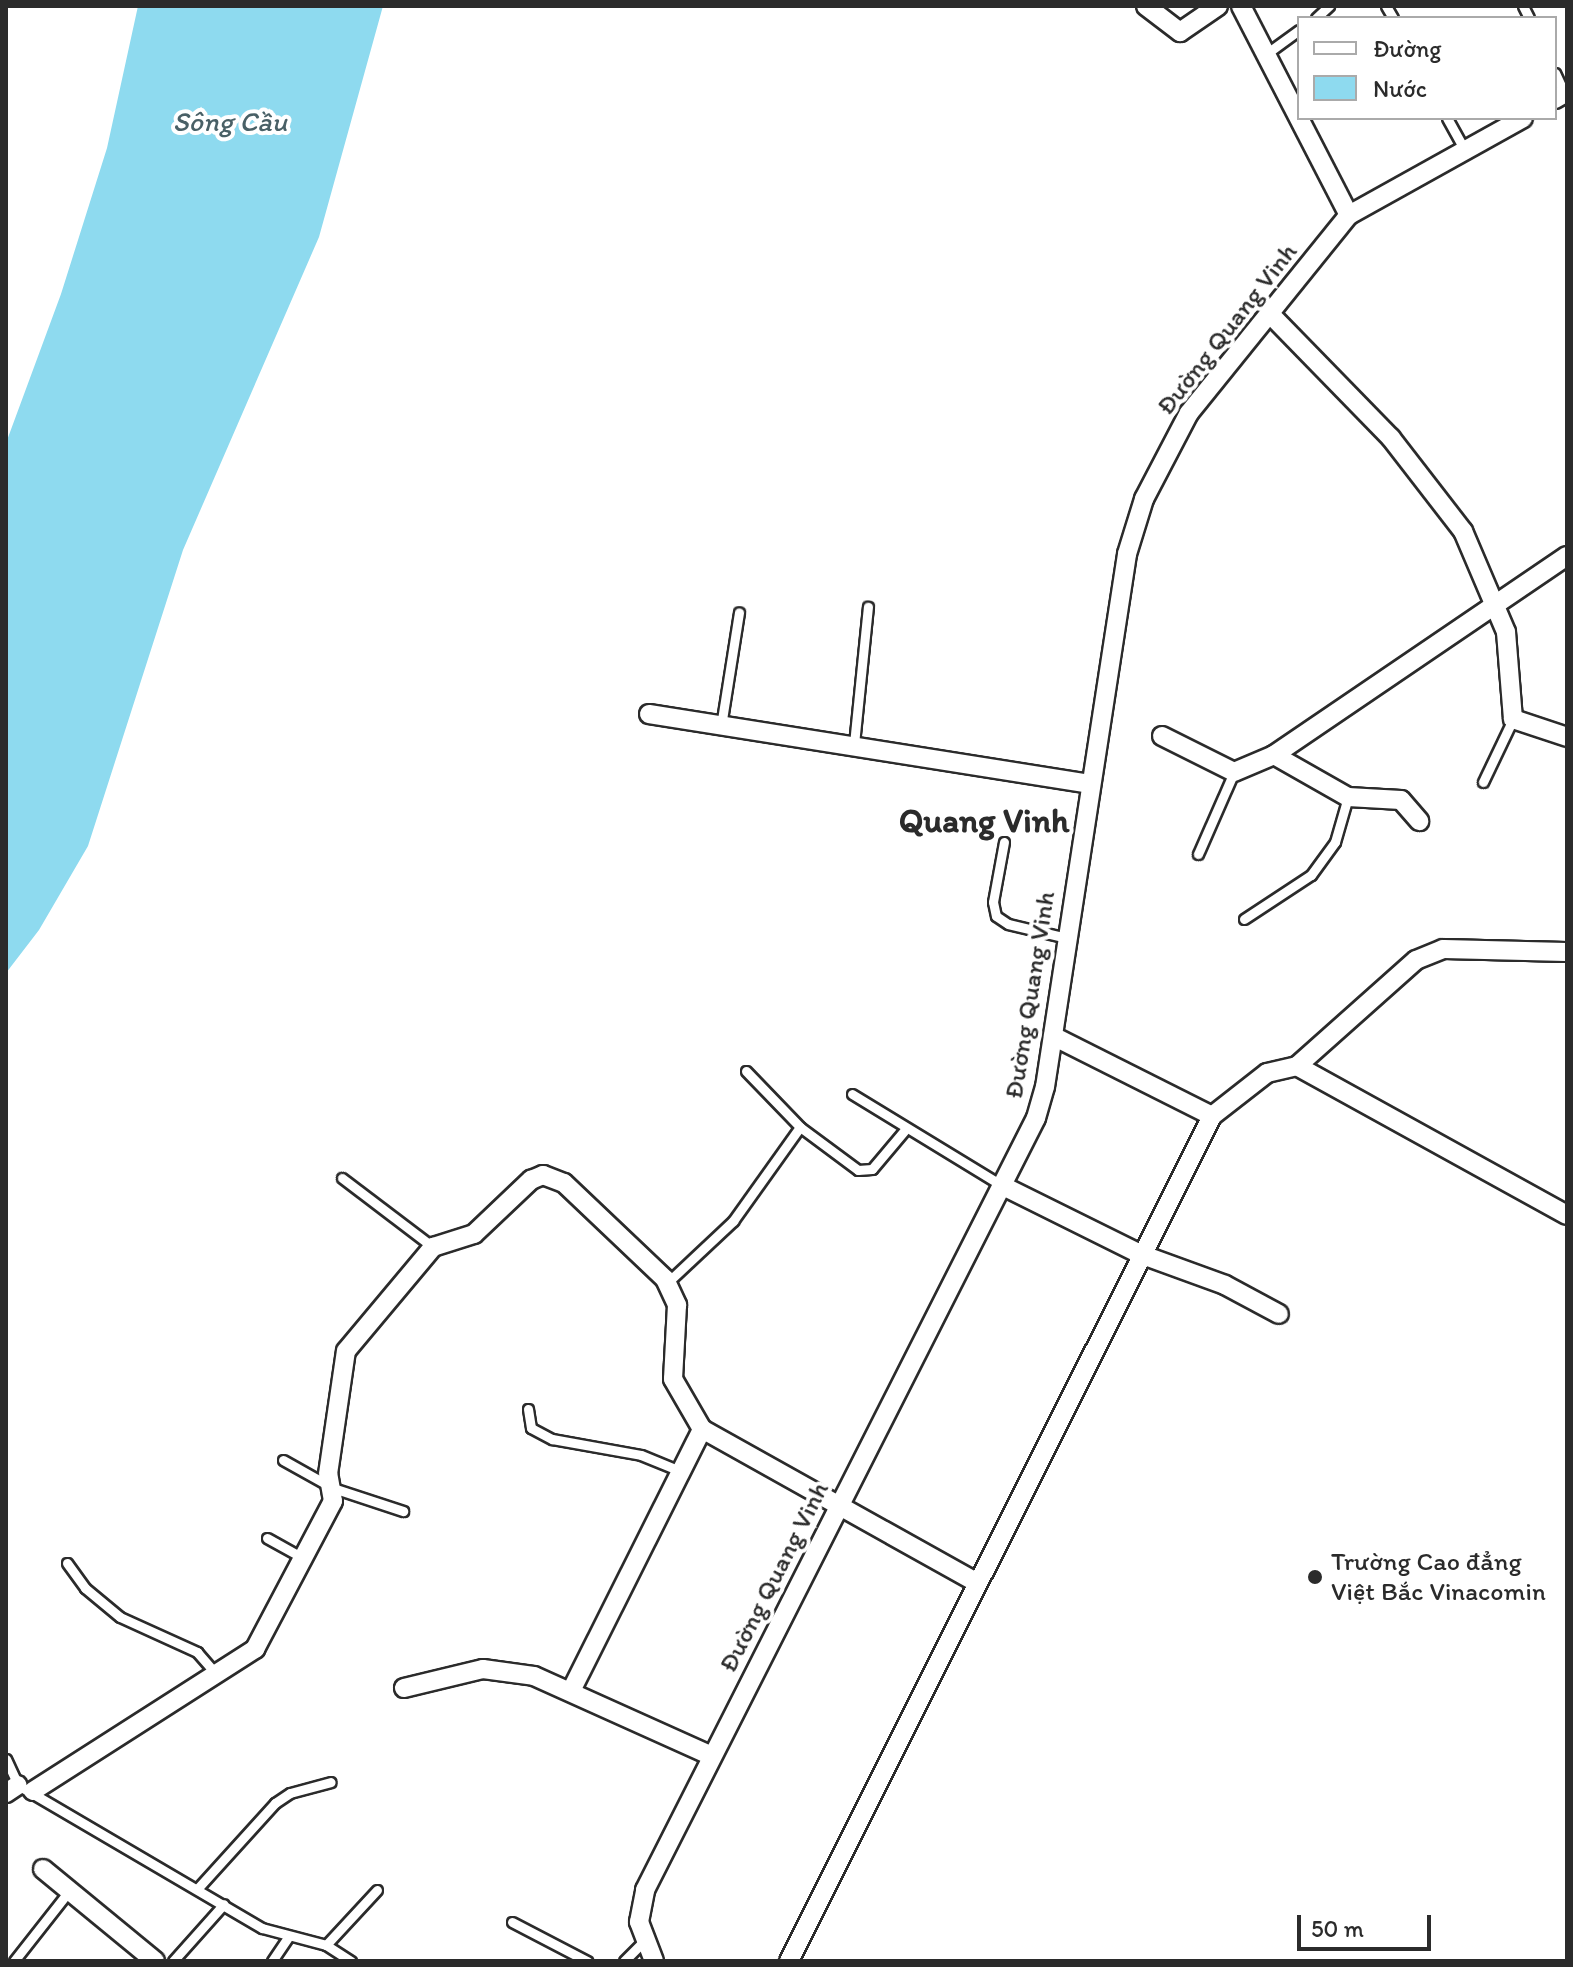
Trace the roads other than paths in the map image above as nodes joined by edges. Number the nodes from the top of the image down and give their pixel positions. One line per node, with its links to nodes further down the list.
1 (1146, 6): 2 (street)
2 (1218, 6)
3 (1241, 6): 5 (street)
4 (1297, 31): 5 (lane)
5 (1266, 54): 6 (street)
6 (1297, 114)
7 (1300, 120): 11 (street)
8 (1448, 120): 10 (lane)
9 (1519, 120): 10 (street, Đường Quang Vinh)
10 (1465, 151): 11 (street, Đường Quang Vinh)
11 (1349, 215): 12 (street, Đường Quang Vinh)
12 (1269, 313): 15 (street); 26 (street, Đường Quang Vinh)
13 (1567, 556): 15 (street)
14 (868, 607): 22 (lane)
15 (1498, 608): 18 (street); 23 (street)
16 (739, 612): 19 (lane)
17 (649, 714): 19 (street)
18 (1513, 719): 21 (street); 25 (lane)
19 (721, 726): 22 (street)
20 (1162, 736): 24 (street)
21 (1567, 737)
22 (854, 744): 26 (street)
23 (1274, 755): 24 (street); 27 (street)
24 (1234, 772): 30 (lane)
25 (1483, 782)
26 (1089, 784): 32 (street, Đường Quang Vinh)
27 (1348, 797): 28 (street); 31 (lane)
28 (1419, 821)
29 (1004, 842): 32 (lane)
30 (1198, 854)
31 (1244, 919)
32 (1067, 938): 34 (street, Đường Quang Vinh)
33 (1567, 952): 35 (street)
34 (1053, 1036): 38 (street); 42 (street, Đường Quang Vinh)
35 (1297, 1066): 38 (street); 43 (street)
36 (746, 1071): 39 (lane)
37 (852, 1094): 40 (lane)
38 (1212, 1116): 45 (street)
39 (800, 1127): 40 (lane); 46 (lane)
40 (904, 1131): 42 (lane)
41 (342, 1178): 44 (lane)
42 (1001, 1185): 45 (street); 53 (street, Đường Quang Vinh)
43 (1567, 1215)
44 (433, 1247): 46 (street); 52 (street)
45 (1140, 1254): 47 (street); 58 (street)
46 (667, 1283): 49 (street)
47 (1279, 1314)
48 (528, 1409): 51 (lane)
49 (702, 1429): 51 (street); 53 (street)
50 (283, 1460): 52 (lane)
51 (680, 1471): 61 (street)
52 (333, 1488): 54 (lane); 56 (street)
53 (838, 1509): 58 (street); 62 (street, Đường Quang Vinh)
54 (403, 1511)
55 (267, 1538): 56 (lane)
56 (303, 1558): 59 (street)
57 (67, 1563): 59 (lane)
58 (977, 1583): 83 (street)
59 (218, 1676): 65 (street)
60 (404, 1688): 61 (street)
61 (571, 1691): 62 (street)
62 (712, 1756): 73 (street, Đường Quang Vinh)
63 (6, 1759): 65 (lane)
64 (331, 1782): 67 (lane)
65 (19, 1789): 67 (lane)
66 (43, 1869): 69 (street)
67 (198, 1888): 70 (lane)
68 (377, 1890): 74 (lane)
69 (69, 1891): 75 (lane); 76 (street)
70 (224, 1904): 72 (lane); 77 (lane)
71 (512, 1922): 80 (lane)
72 (288, 1937): 74 (lane); 78 (lane)
73 (645, 1940): 81 (lane); 82 (street, Đường Quang Vinh)
74 (326, 1945): 79 (lane)
75 (14, 1961)
76 (155, 1961)
77 (173, 1961)
78 (272, 1961)
79 (351, 1961)
80 (587, 1961)
81 (624, 1961)
82 (654, 1961)
83 (789, 1961)

